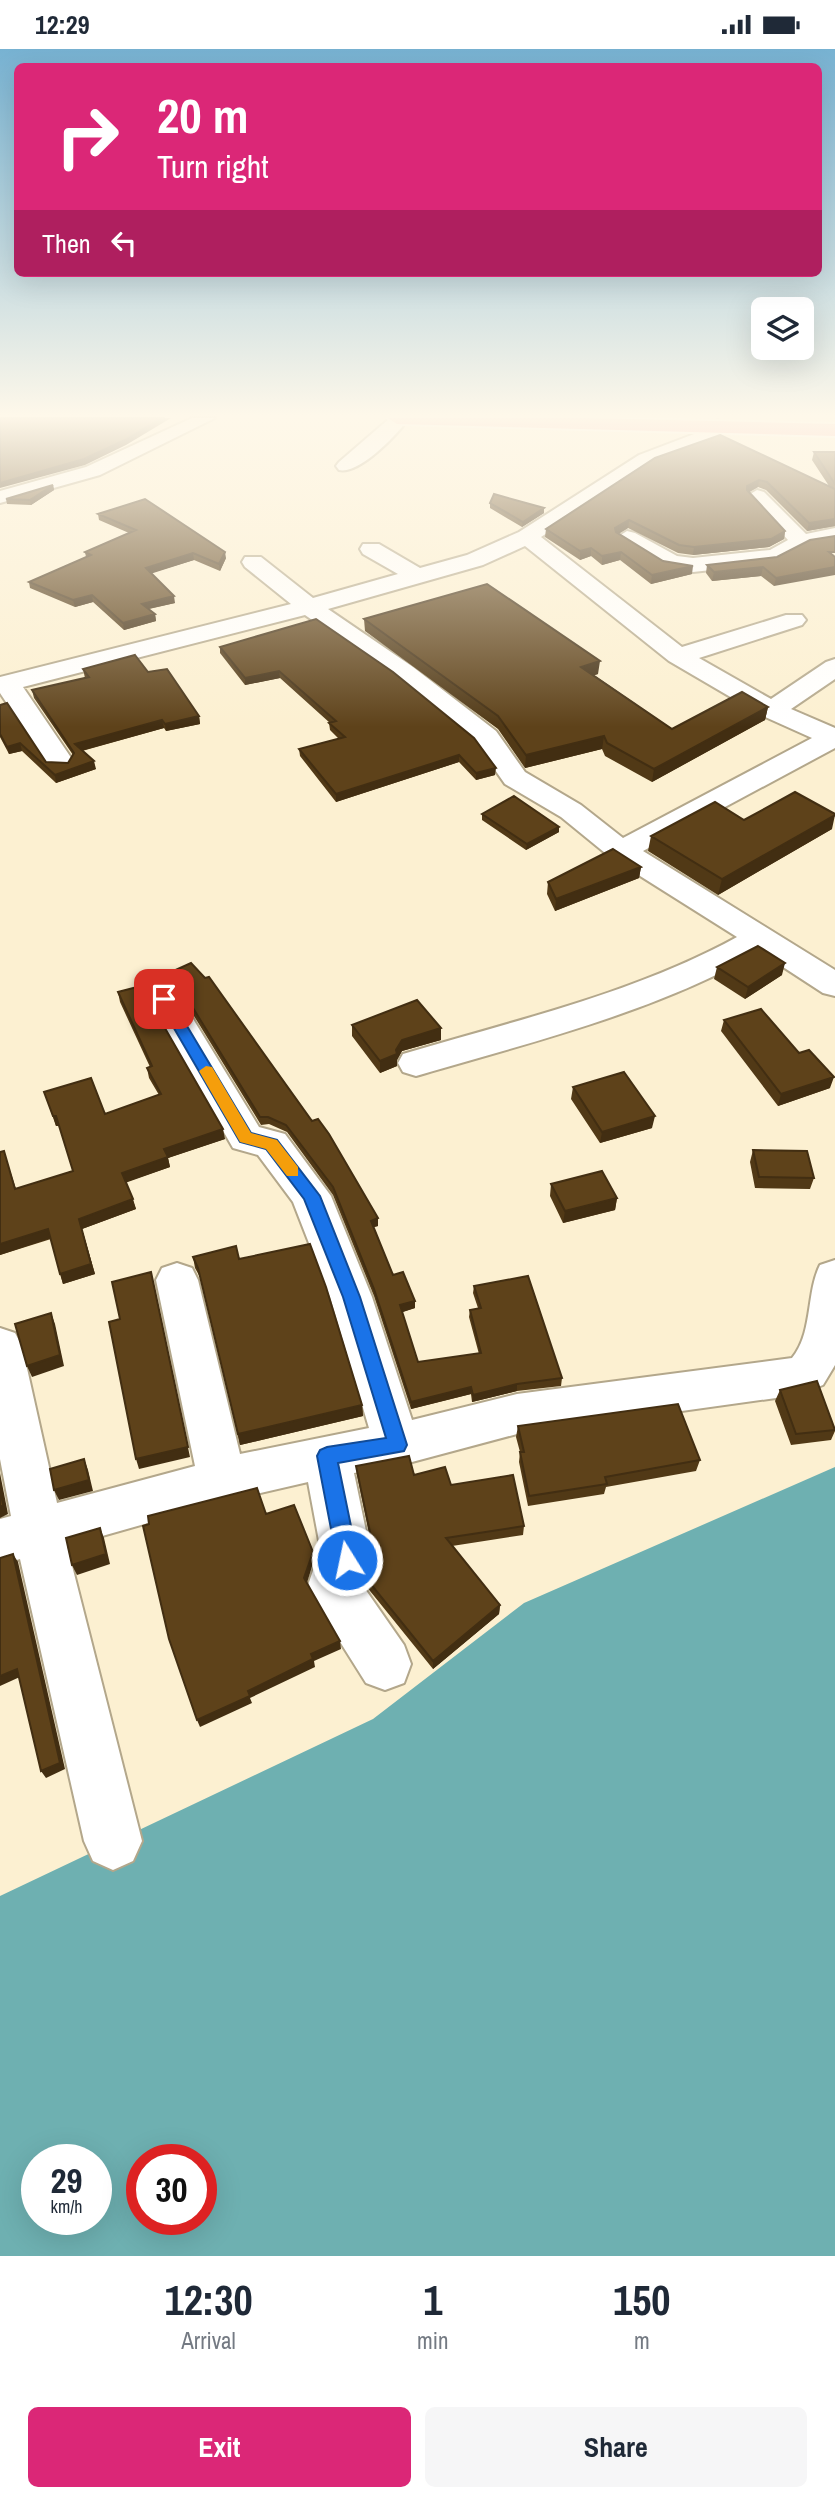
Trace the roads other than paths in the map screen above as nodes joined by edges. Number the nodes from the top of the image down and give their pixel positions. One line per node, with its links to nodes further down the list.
1 (551, 521): 4 (street)
2 (781, 521): 6 (street)
3 (835, 535): 6 (street)
4 (527, 537): 10 (street); 14 (street)
5 (627, 538): 6 (street)
6 (801, 541)
7 (371, 549): 10 (street)
8 (253, 562): 12 (street)
9 (286, 564): 11 (street)
10 (419, 577): 11 (street)
11 (339, 599): 12 (street)
12 (309, 607): 16 (street); 19 (street)
13 (794, 620): 14 (street)
14 (678, 656): 17 (street)
15 (835, 667): 17 (street)
16 (4, 684): 18 (street)
17 (772, 710): 19 (street)
18 (60, 762)
19 (621, 851): 20 (street)
20 (761, 938): 21 (street); 23 (street)
21 (835, 985)
22 (164, 999): 27 (street)
23 (416, 1063)
24 (835, 1277): 27 (street)
25 (177, 1280): 29 (street)
26 (0, 1346): 30 (street)
27 (397, 1445): 28 (street)
28 (327, 1456): 29 (street); 31 (street)
29 (222, 1480): 30 (street)
30 (19, 1536): 32 (street)
31 (385, 1664)
32 (113, 1841)

